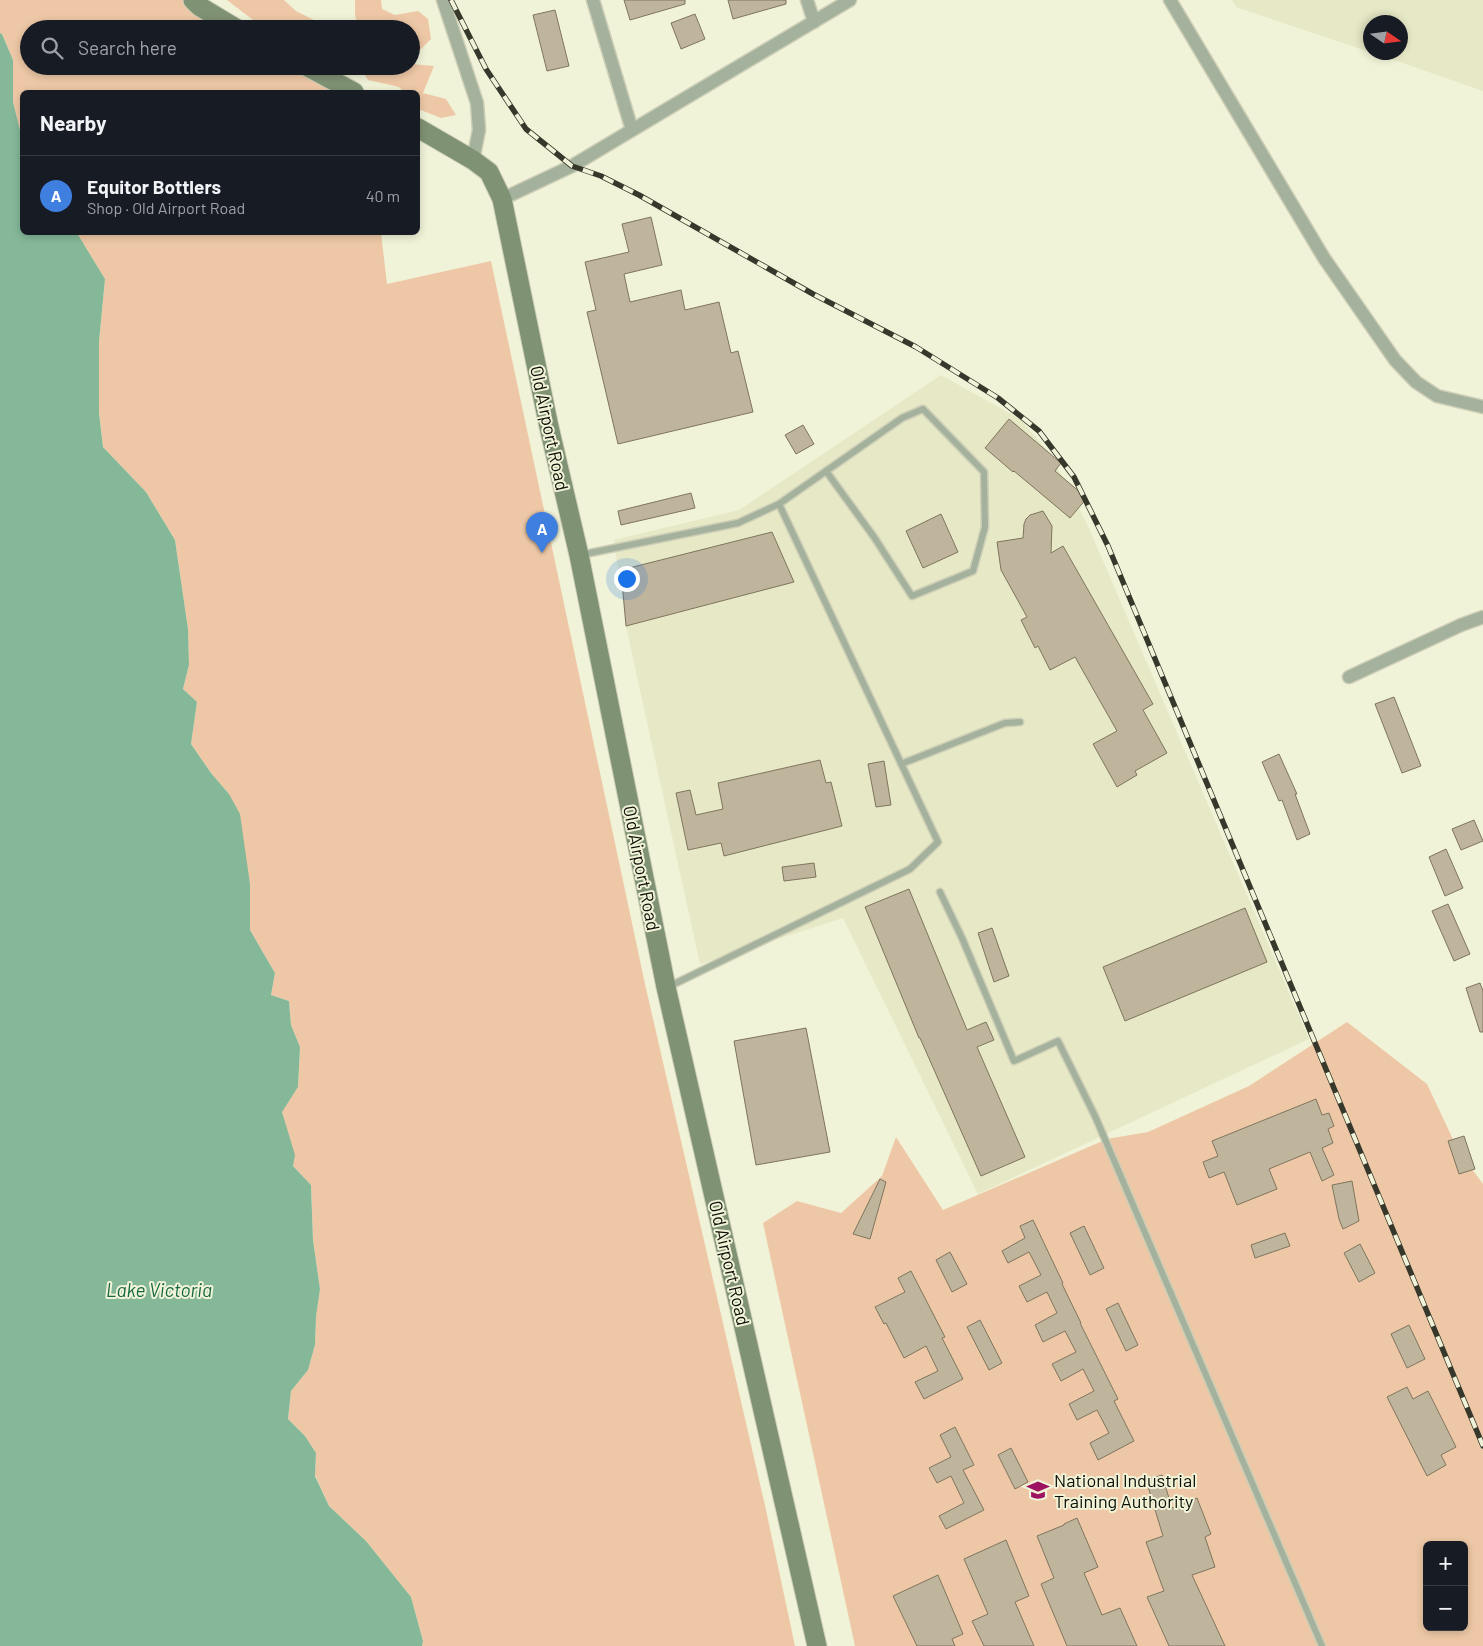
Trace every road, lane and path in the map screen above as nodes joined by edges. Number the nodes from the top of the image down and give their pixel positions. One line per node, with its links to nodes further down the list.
1 (193, 0): 7 (main road)
2 (443, 0): 13 (street)
3 (593, 0): 12 (street)
4 (807, 0): 8 (street)
5 (850, 0): 8 (street)
6 (1170, 0): 15 (street)
7 (222, 20)
8 (814, 22): 12 (street)
9 (323, 75): 10 (main road)
10 (350, 90)
11 (420, 129): 13 (main road, Old Airport Road)
12 (632, 130): 14 (street)
13 (473, 160): 14 (main road, Old Airport Road)
14 (502, 198): 18 (main road, Old Airport Road)
15 (1483, 407)
16 (826, 471): 16 (lane); 17 (lane)
17 (778, 504): 18 (lane); 22 (lane)
18 (579, 555): 24 (main road, Old Airport Road)
19 (1483, 617): 20 (street)
20 (1349, 677)
21 (1020, 722): 22 (lane)
22 (901, 764): 24 (lane)
23 (940, 892): 26 (lane)
24 (666, 987): 25 (main road, Old Airport Road)
25 (817, 1646)
26 (1322, 1646)

